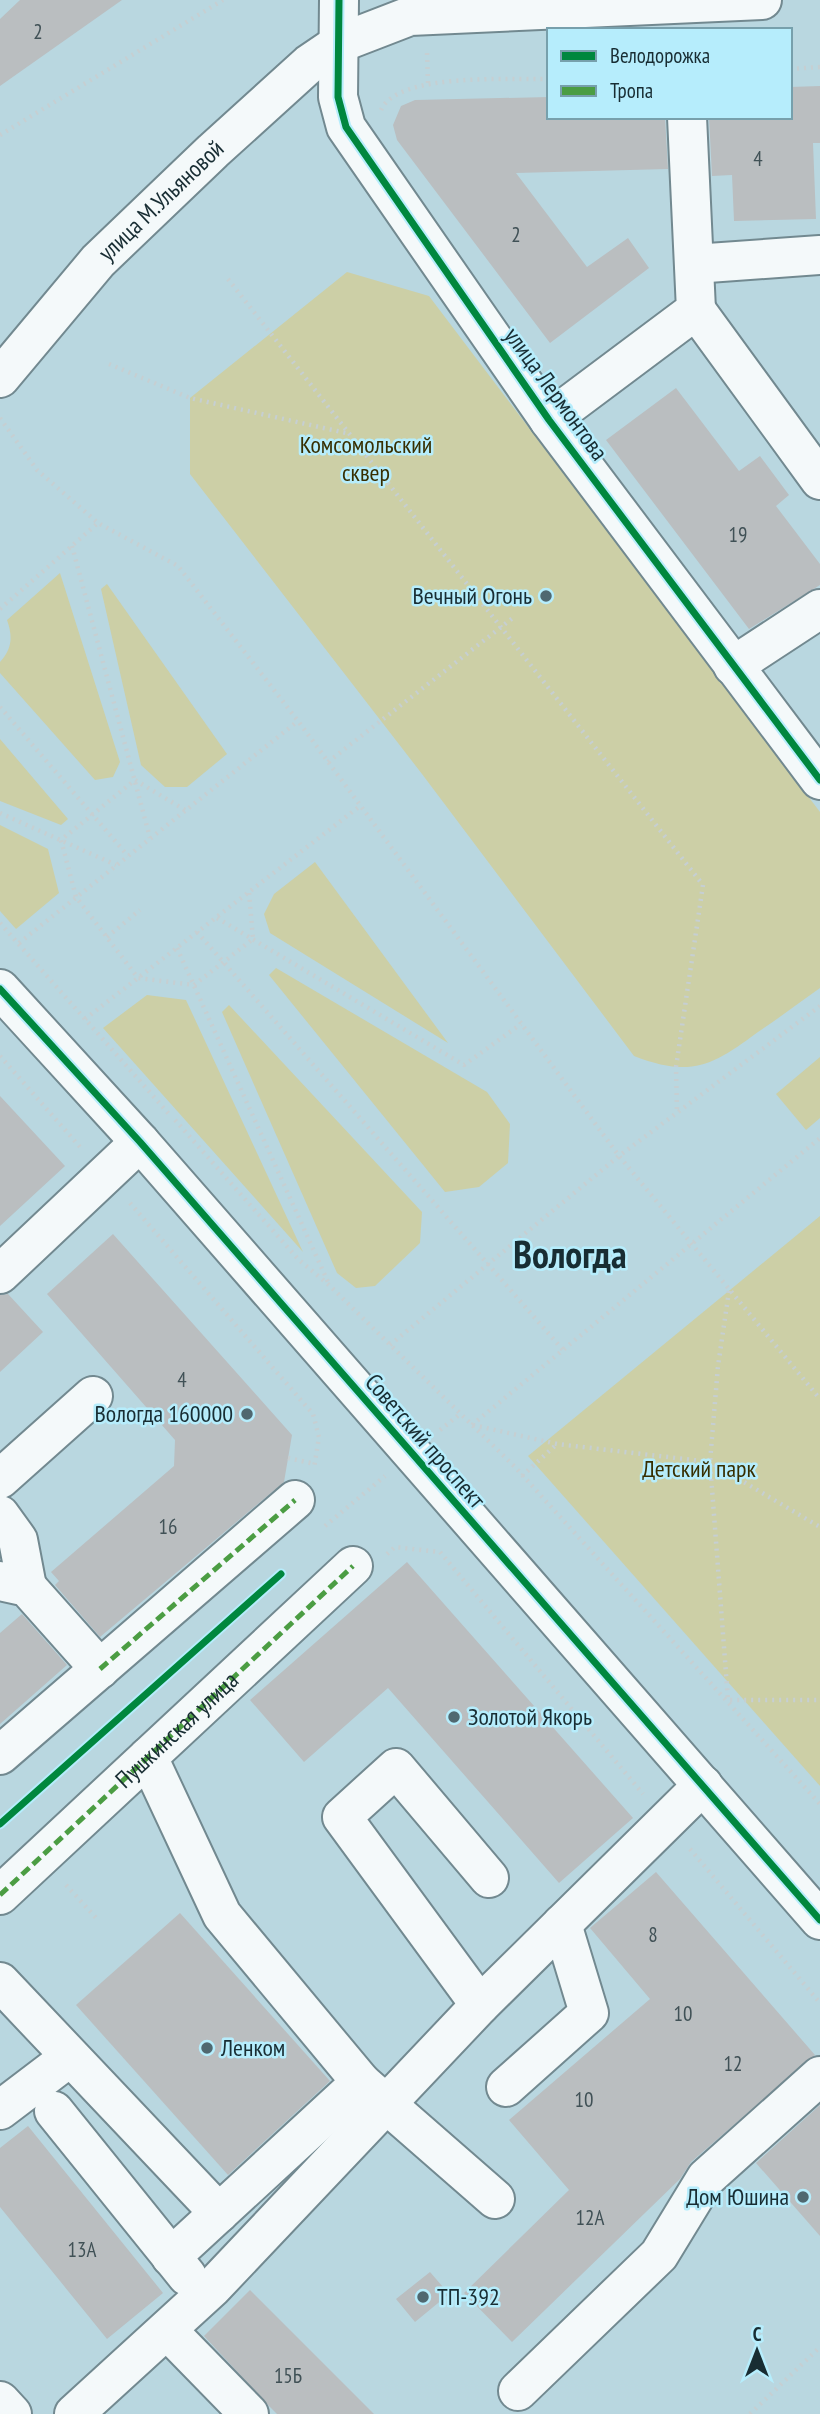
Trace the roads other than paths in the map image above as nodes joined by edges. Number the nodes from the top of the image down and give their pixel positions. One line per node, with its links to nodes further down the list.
1 (339, 0): 4 (street, улица Лермонтова)
2 (762, 0): 3 (street, улица М.Ульяновой)
3 (682, 17): 4 (street, улица М.Ульяновой)
4 (340, 43): 9 (street, улица М.Ульяновой); 10 (street, улица Лермонтова)
5 (687, 119): 7 (street)
6 (820, 255): 7 (street)
7 (694, 264): 8 (street)
8 (696, 310): 10 (street); 11 (street)
9 (0, 378)
10 (549, 420): 13 (street, улица Лермонтова)
11 (820, 480)
12 (820, 609): 13 (street)
13 (733, 666): 14 (street, улица Лермонтова)
14 (820, 780)
15 (0, 989): 16 (street, Советский проспект)
16 (140, 1142): 17 (street); 27 (street, Советский проспект)
17 (0, 1274)
18 (93, 1396): 19 (street)
19 (0, 1479)
20 (295, 1500): 24 (street)
21 (0, 1515): 23 (street)
22 (353, 1566): 26 (street, Пушкинская улица)
23 (13, 1584): 24 (street)
24 (100, 1669): 25 (street)
25 (0, 1755)
26 (148, 1757): 29 (street, Пушкинская улица); 37 (street)
27 (703, 1785): 30 (street, Советский проспект); 31 (street)
28 (489, 1878): 33 (street)
29 (0, 1895)
30 (820, 1920)
31 (562, 1924): 33 (street); 36 (street)
32 (0, 1982): 34 (street)
33 (480, 2005): 37 (street)
34 (70, 2057): 38 (street); 41 (street)
35 (820, 2076): 45 (street)
36 (506, 2087)
37 (375, 2094): 40 (street); 41 (street); 43 (street)
38 (0, 2110)
39 (54, 2111): 42 (street)
40 (495, 2199)
41 (219, 2213): 42 (street)
42 (171, 2256): 43 (street)
43 (203, 2296): 44 (street)
44 (167, 2330): 48 (street); 49 (street)
45 (518, 2391)
46 (0, 2401): 47 (street)
47 (12, 2414)
48 (74, 2414)
49 (249, 2414)

